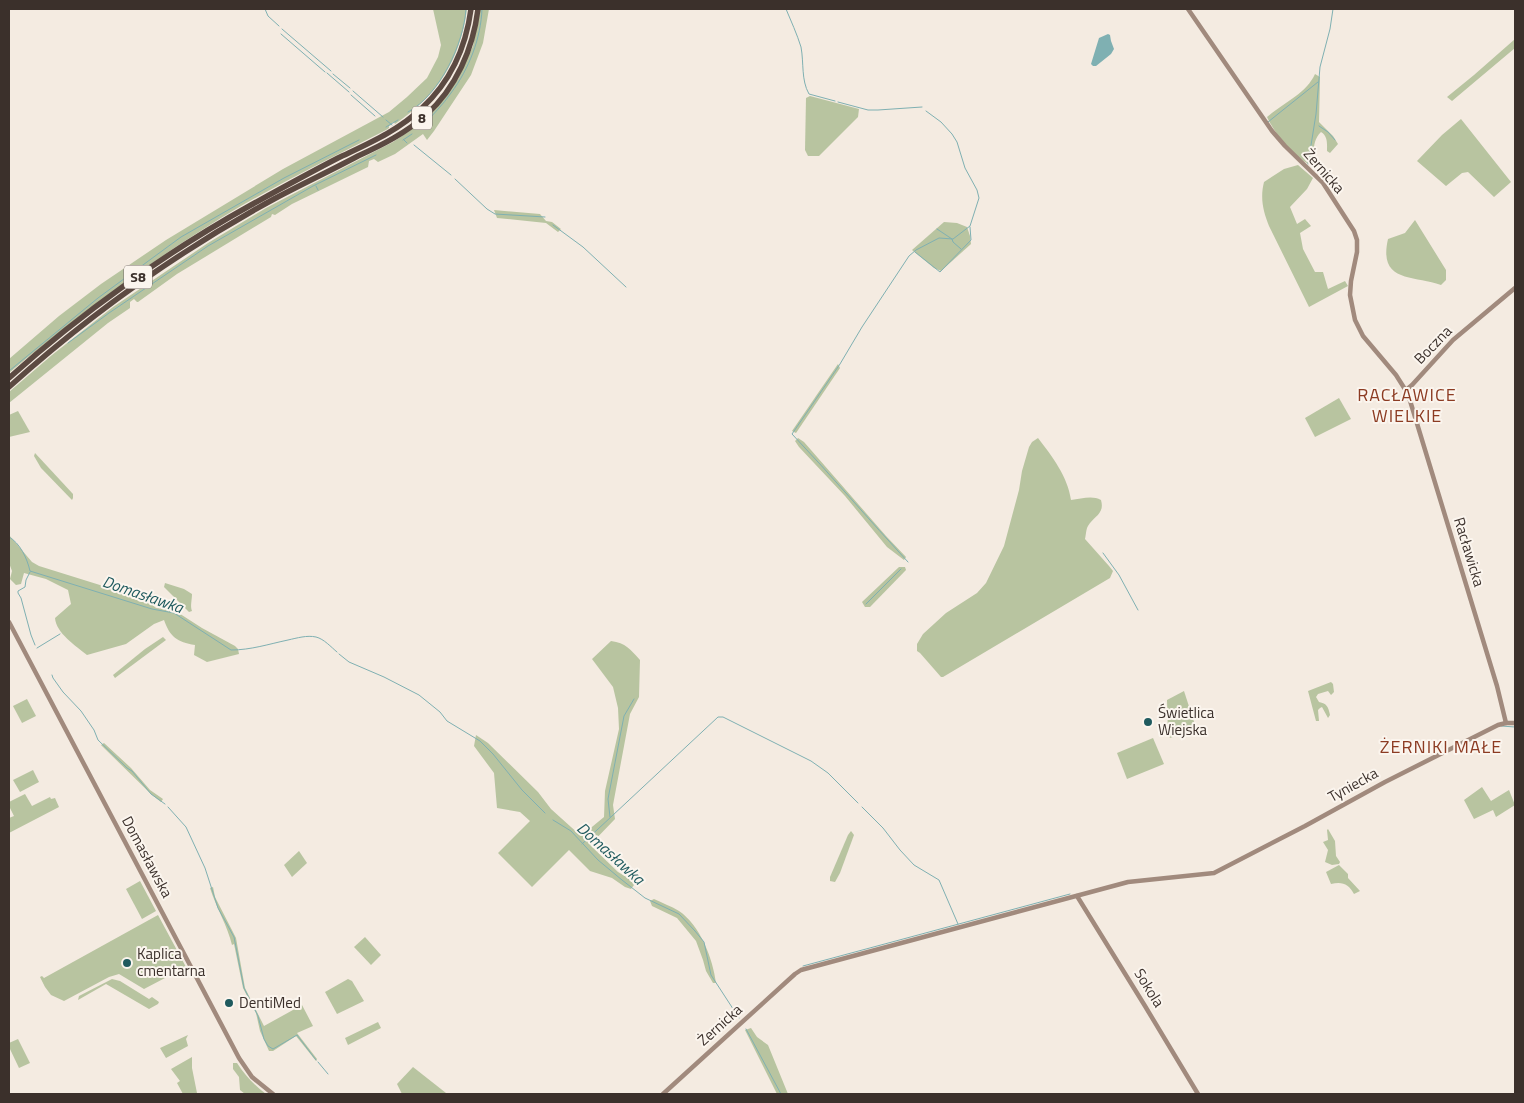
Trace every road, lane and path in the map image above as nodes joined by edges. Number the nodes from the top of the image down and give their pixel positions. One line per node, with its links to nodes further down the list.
1 (471, 9): 4 (highway, 8)
2 (478, 9): 5 (highway, 8)
3 (1188, 9): 9 (street, Żernicka)
4 (278, 190): 7 (highway, S8)
5 (241, 218): 8 (highway, S8)
6 (1515, 288): 9 (street, Boczna)
7 (9, 378)
8 (9, 387)
9 (1406, 390): 11 (street, Racławicka)
10 (9, 622): 14 (street, Domasławska)
11 (1506, 723): 12 (street); 13 (street, Tyniecka)
12 (1515, 723)
13 (1077, 896): 15 (street, Żernicka); 16 (street, Sokola)
14 (274, 1094)
15 (662, 1094)
16 (1198, 1094)

